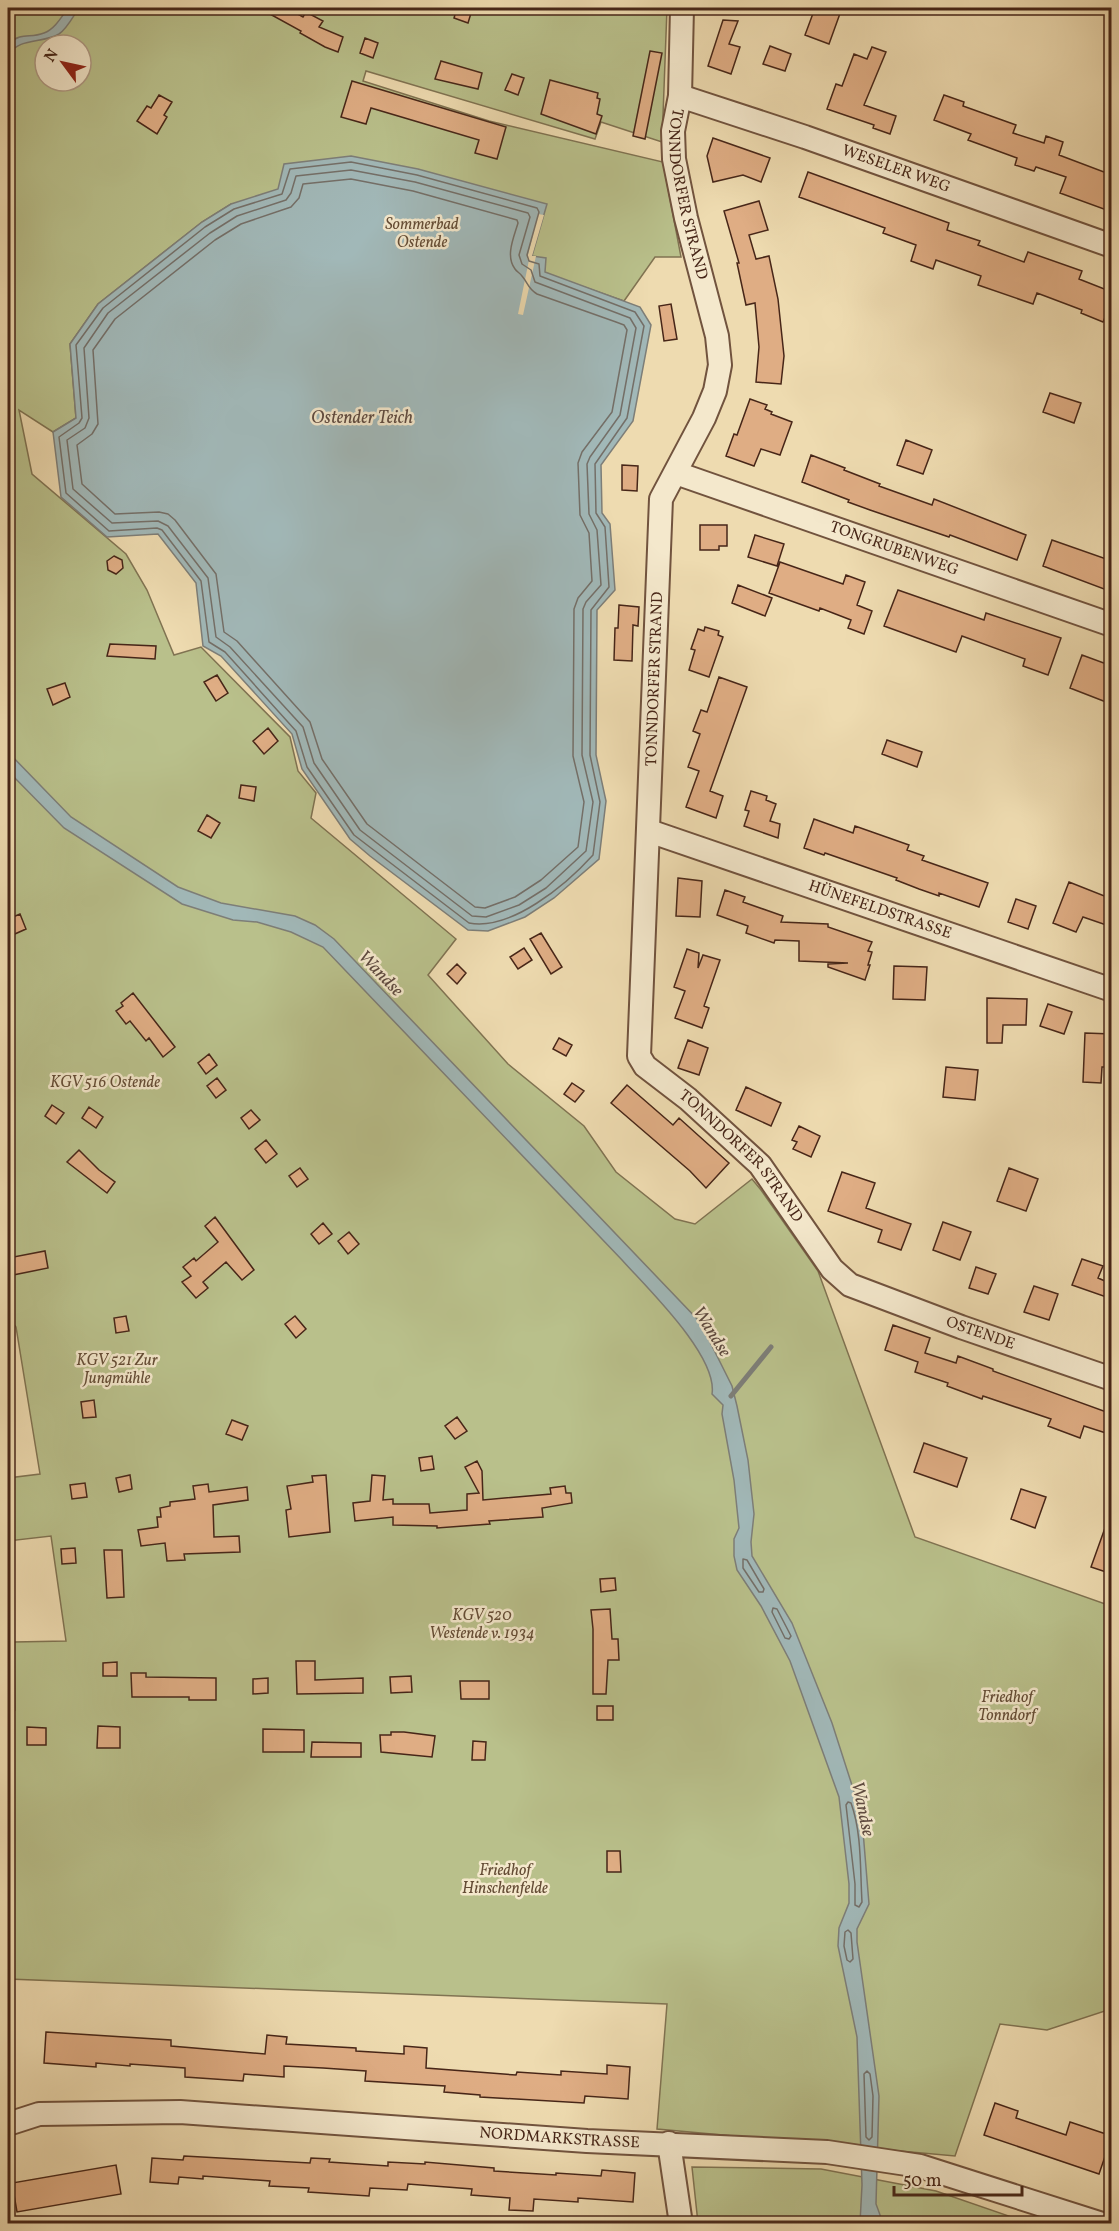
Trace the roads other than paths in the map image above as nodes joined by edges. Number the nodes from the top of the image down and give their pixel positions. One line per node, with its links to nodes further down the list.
1 (682, 8): 2 (street, TONNDORFER STRAND)
2 (680, 96): 3 (street, WESELER WEG); 4 (street, TONNDORFER STRAND)
3 (1112, 246)
4 (676, 472): 5 (street, TONGRUBENWEG); 6 (street, TONNDORFER STRAND)
5 (1112, 625)
6 (649, 831): 7 (street, HÜNEFELDSTRASSE); 8 (street, TONNDORFER STRAND)
7 (1112, 990)
8 (850, 1285): 9 (street, OSTENDE)
9 (1112, 1378)
10 (8, 2124): 11 (street, NORDMARKSTRASSE)
11 (669, 2143): 12 (street); 13 (street, NORDMARKSTRASSE)
12 (681, 2223)
13 (1102, 2223)

